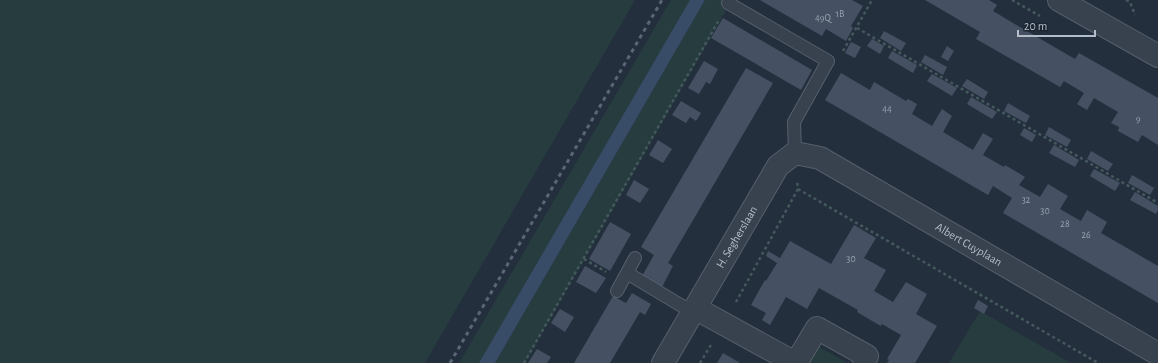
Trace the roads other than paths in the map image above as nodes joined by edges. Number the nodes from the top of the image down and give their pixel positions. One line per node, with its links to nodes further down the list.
1 (1059, 0): 3 (street)
2 (728, 3): 4 (lane)
3 (1158, 56)
4 (795, 153): 6 (street, H. Segherslaan); 7 (street, Albert Cuyplaan)
5 (635, 258): 6 (lane)
6 (694, 310): 8 (street, H. Segherslaan); 9 (street)
7 (1158, 354)
8 (663, 363)
9 (795, 363): 10 (street)
10 (864, 363)

